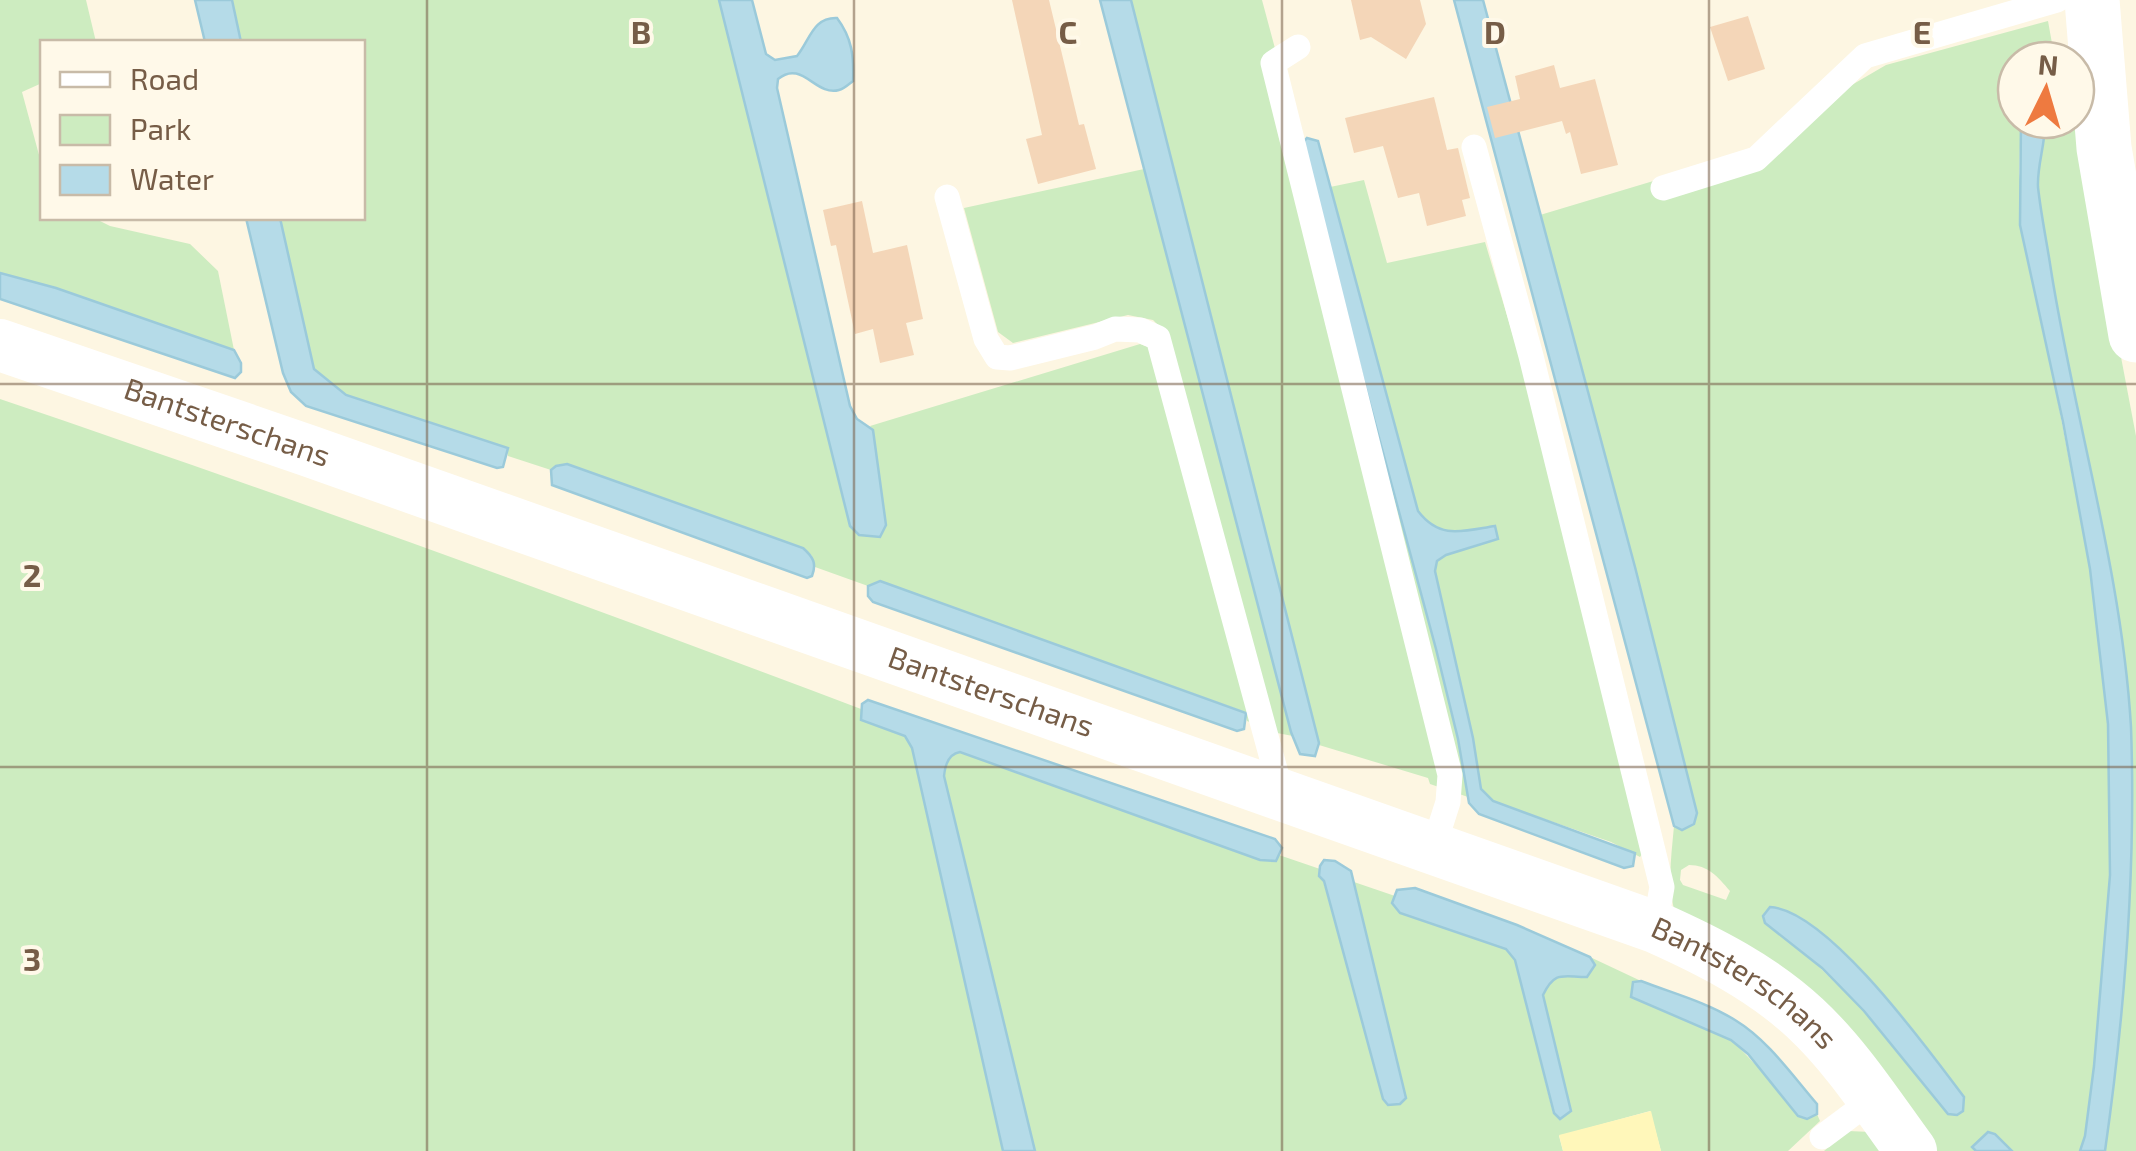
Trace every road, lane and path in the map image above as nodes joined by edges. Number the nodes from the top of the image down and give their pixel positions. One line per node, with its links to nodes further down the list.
1 (2056, 0): 5 (lane)
2 (2092, 0): 7 (street)
3 (1298, 46): 10 (lane)
4 (1474, 147): 11 (lane)
5 (1663, 188)
6 (947, 196): 9 (lane)
7 (2136, 334)
8 (0, 346): 9 (street, Bantsterschans)
9 (1266, 790): 10 (street, Bantsterschans)
10 (1432, 849): 11 (street, Bantsterschans)
11 (1655, 927): 12 (street, Bantsterschans)
12 (1873, 1099): 13 (lane); 14 (street, Bantsterschans)
13 (1822, 1137)
14 (1911, 1151)

